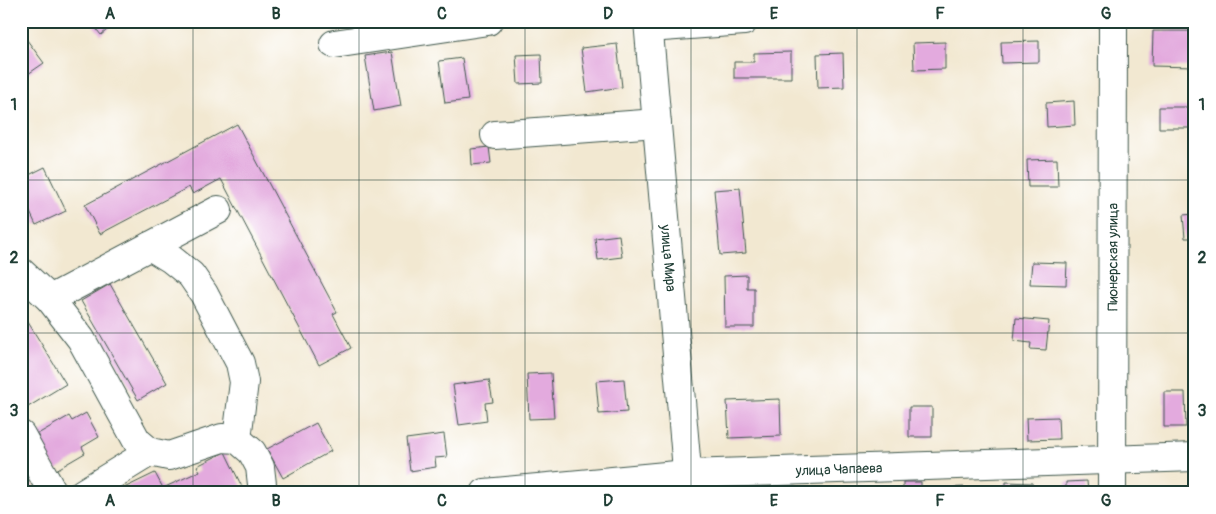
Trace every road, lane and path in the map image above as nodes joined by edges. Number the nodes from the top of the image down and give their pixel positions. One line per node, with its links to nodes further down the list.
1 (488, 21): 5 (street)
2 (744, 21): 4 (street)
3 (1113, 21): 16 (street, Пионерская улица)
4 (649, 25): 6 (street, улица Мира)
5 (334, 44)
6 (657, 122): 7 (street); 17 (street, улица Мира)
7 (495, 135)
8 (218, 210): 9 (street)
9 (150, 246): 11 (street); 13 (street)
10 (21, 272): 11 (street)
11 (50, 299): 14 (street)
12 (21, 435): 18 (street)
13 (238, 439): 14 (street); 20 (street)
14 (150, 452): 19 (street)
15 (1195, 458): 16 (street, улица Чапаева)
16 (1111, 460): 17 (street, улица Чапаева); 22 (street, Пионерская улица)
17 (688, 483): 21 (street, улица Чапаева)
18 (54, 493)
19 (83, 493)
20 (263, 493)
21 (485, 493)
22 (1112, 493)

